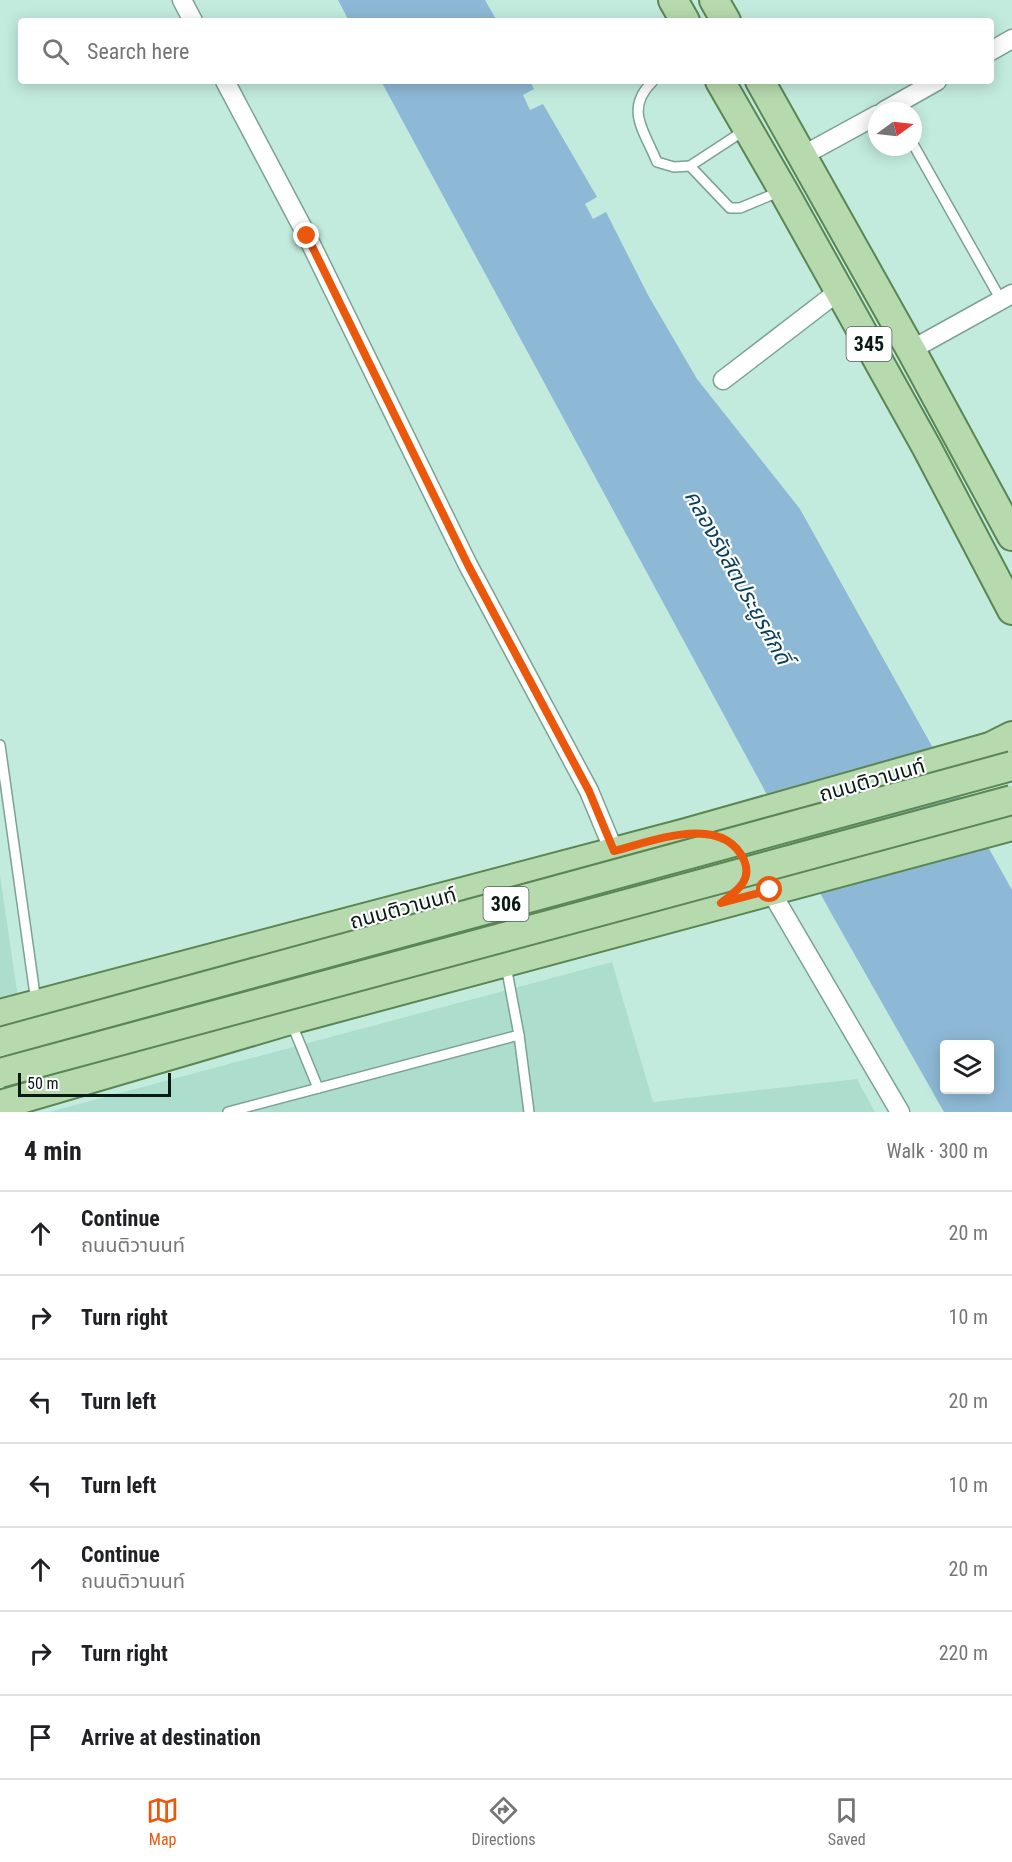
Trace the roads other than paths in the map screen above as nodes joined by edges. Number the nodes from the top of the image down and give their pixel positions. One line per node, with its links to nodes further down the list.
1 (182, 0): 4 (street)
2 (673, 0): 5 (main road)
3 (714, 0): 6 (main road)
4 (192, 18)
5 (683, 18)
6 (724, 18)
7 (1012, 39): 8 (street)
8 (994, 49)
9 (227, 84): 33 (street)
10 (650, 84): 19 (lane)
11 (722, 84): 16 (main road, 345)
12 (762, 84): 17 (main road, 345)
13 (932, 84): 14 (street)
14 (902, 102)
15 (868, 121): 17 (street)
16 (747, 128): 19 (lane); 20 (main road, 345)
17 (802, 156): 23 (main road, 345)
18 (920, 156): 22 (lane)
19 (690, 166): 20 (lane)
20 (783, 190): 21 (main road, 345)
21 (839, 291): 24 (street); 26 (main road, 345)
22 (1006, 297): 23 (street)
23 (911, 350): 25 (main road, 345)
24 (723, 380)
25 (1012, 536)
26 (1012, 610)
27 (1012, 736): 32 (main road, ถนนติวานนท์ / 306)
28 (0, 745): 39 (lane)
29 (1012, 765): 43 (main road, ถนนติวานนท์ / 306, bridge)
30 (1012, 800): 44 (main road, 306, bridge)
31 (1012, 826): 35 (main road, 306)
32 (686, 833): 33 (main road, ถนนติวานนท์ / 306); 36 (main road, 306)
33 (614, 851): 34 (main road, ถนนติวานนท์ / 306)
34 (539, 872): 37 (main road, 306); 39 (main road, ถนนติวานนท์ / 306)
35 (779, 888): 36 (main road, 306); 49 (street)
36 (721, 903): 37 (main road, 306)
37 (558, 947): 38 (main road, 306)
38 (505, 960): 41 (main road, 306); 42 (lane)
39 (37, 1005): 40 (main road, ถนนติวานนท์ / 306)
40 (0, 1014)
41 (290, 1020): 45 (lane); 46 (main road, 306)
42 (519, 1035): 45 (lane); 48 (lane)
43 (0, 1042)
44 (0, 1073)
45 (318, 1088): 47 (lane)
46 (0, 1105)
47 (228, 1112)
48 (530, 1112)
49 (900, 1112)

